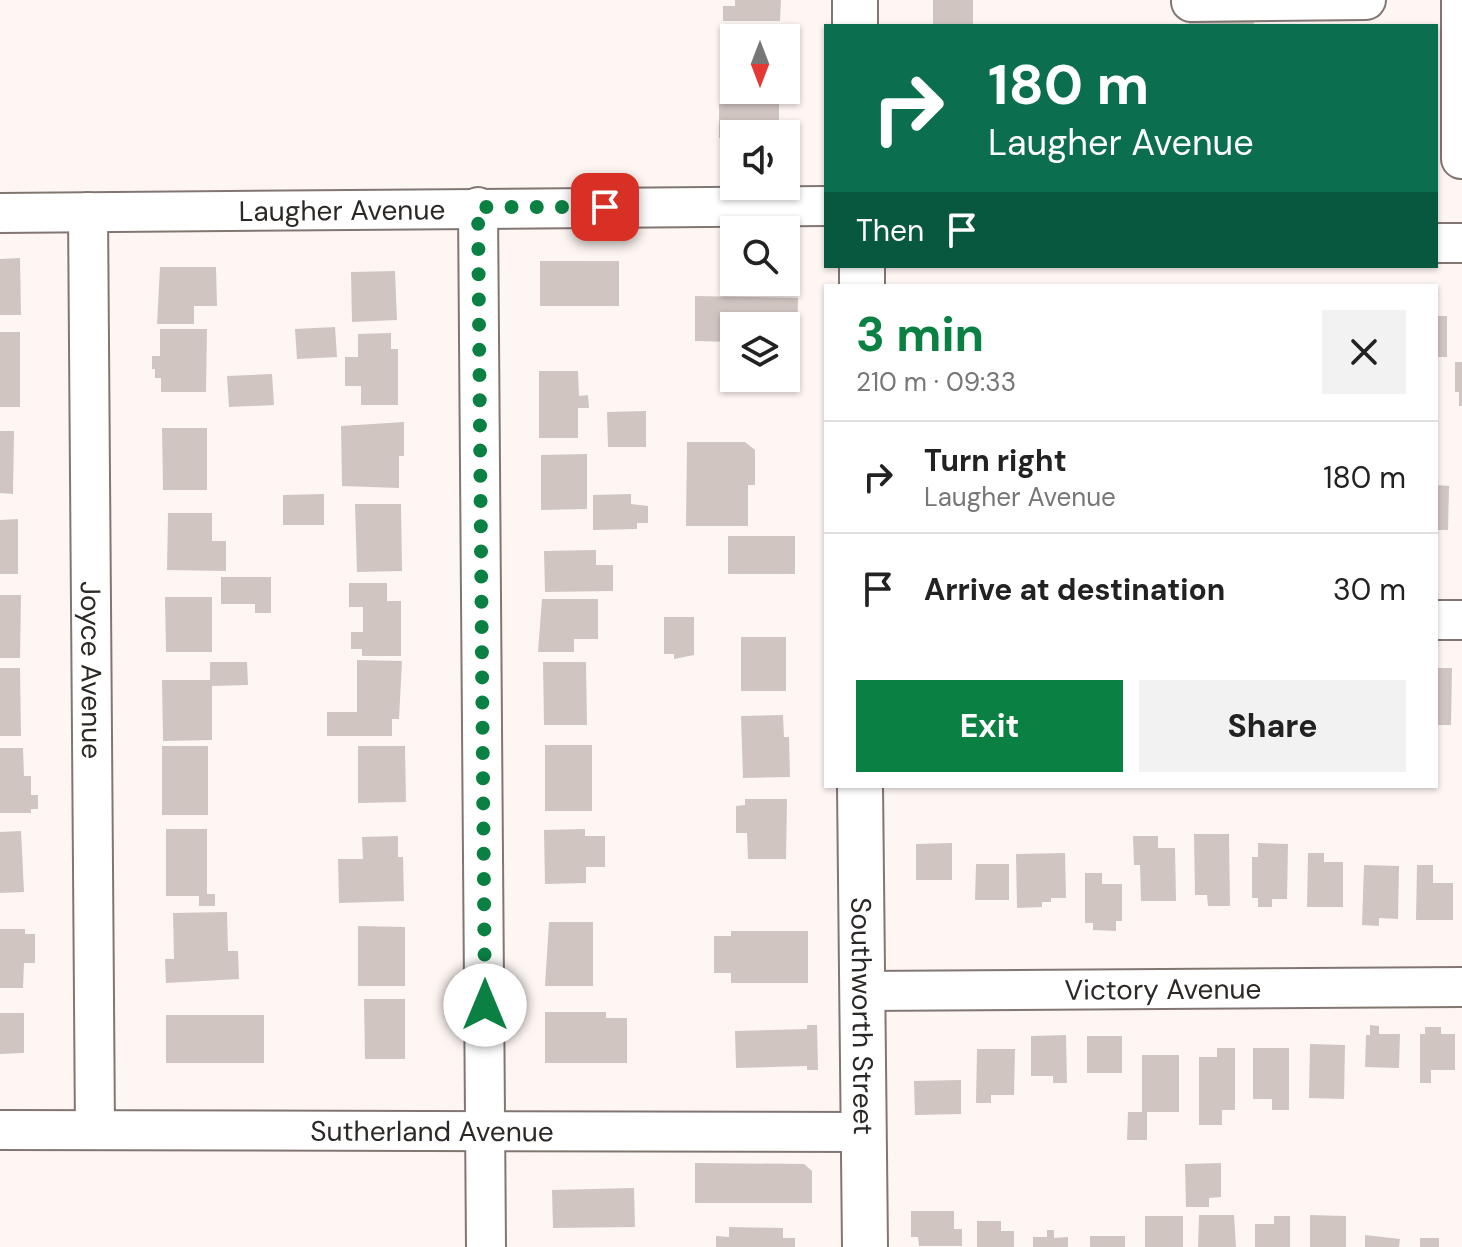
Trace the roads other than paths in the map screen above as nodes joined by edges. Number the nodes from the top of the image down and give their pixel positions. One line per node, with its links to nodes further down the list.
1 (855, 0): 6 (main road)
2 (1461, 0): 7 (street)
3 (1278, 1): 4 (street); 5 (street)
4 (1187, 9)
5 (1371, 9)
6 (855, 24)
7 (1461, 159)
8 (824, 206): 9 (street, Laugher Avenue)
9 (478, 207): 10 (street, Laugher Avenue); 22 (street)
10 (88, 212): 11 (street, Laugher Avenue); 20 (street, Joyce Avenue)
11 (0, 213)
12 (1438, 243): 13 (street)
13 (1462, 243)
14 (1438, 620): 15 (street)
15 (1462, 620)
16 (860, 788): 18 (main road, Southworth Street)
17 (1462, 987): 18 (street, Victory Avenue)
18 (863, 991): 21 (main road, Southworth Street)
19 (0, 1130): 20 (street, Sutherland Avenue)
20 (95, 1130): 22 (street, Sutherland Avenue)
21 (864, 1132): 22 (street, Sutherland Avenue); 24 (main road, Southworth Street)
22 (486, 1133): 23 (street)
23 (486, 1247)
24 (865, 1247)

